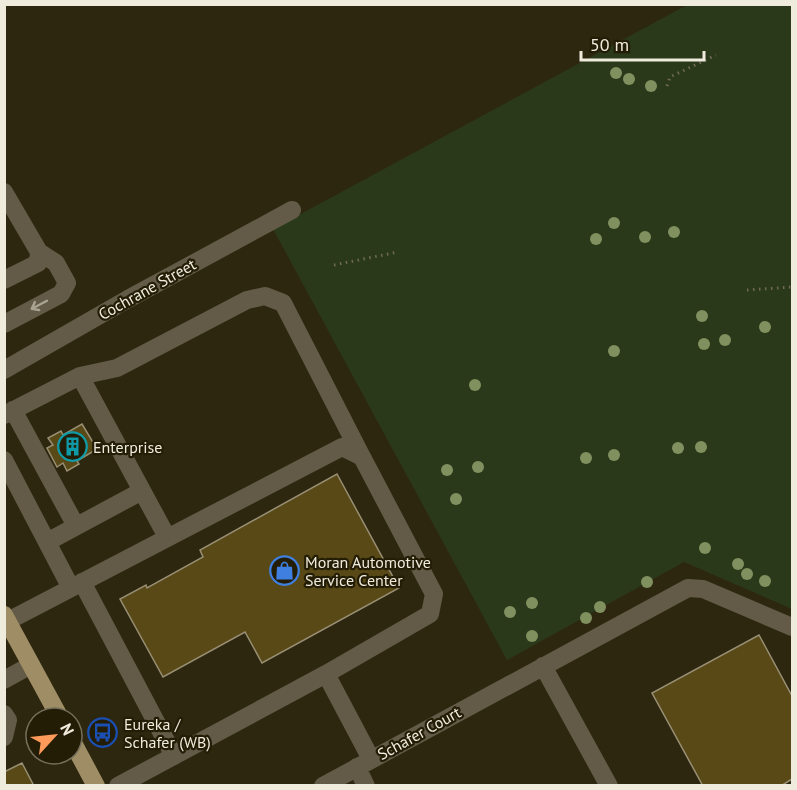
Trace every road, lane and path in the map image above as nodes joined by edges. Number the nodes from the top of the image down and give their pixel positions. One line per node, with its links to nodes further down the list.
1 (716, 55): 2 (path)
2 (667, 86)
3 (4, 192): 6 (street)
4 (292, 210): 12 (street, Cochrane Street)
5 (398, 252): 7 (path)
6 (38, 257): 8 (street); 11 (street, one-way to 11)
7 (334, 265)
8 (4, 280)
9 (792, 287): 10 (path)
10 (747, 290)
11 (4, 324)
12 (4, 370)
13 (80, 376): 14 (street); 15 (street); 17 (street)
14 (9, 412): 18 (street)
15 (362, 457): 19 (street); 26 (street)
16 (4, 460): 20 (street)
17 (142, 491): 18 (street); 19 (street)
18 (76, 526): 20 (street)
19 (167, 537): 21 (street)
20 (47, 542): 21 (street)
21 (77, 585): 22 (street); 31 (street)
22 (6, 620): 24 (main road)
23 (792, 627): 25 (street, Schafer Court)
24 (32, 665): 27 (street); 28 (main road)
25 (543, 666): 32 (street, Schafer Court); 38 (street)
26 (326, 674): 31 (street); 32 (street)
27 (4, 680)
28 (54, 706)
29 (4, 714): 30 (street)
30 (4, 737)
31 (174, 756): 35 (street)
32 (364, 763): 36 (street, Schafer Court); 37 (street)
33 (84, 764): 34 (main road)
34 (96, 786)
35 (118, 786)
36 (323, 786)
37 (366, 786)
38 (609, 786)

